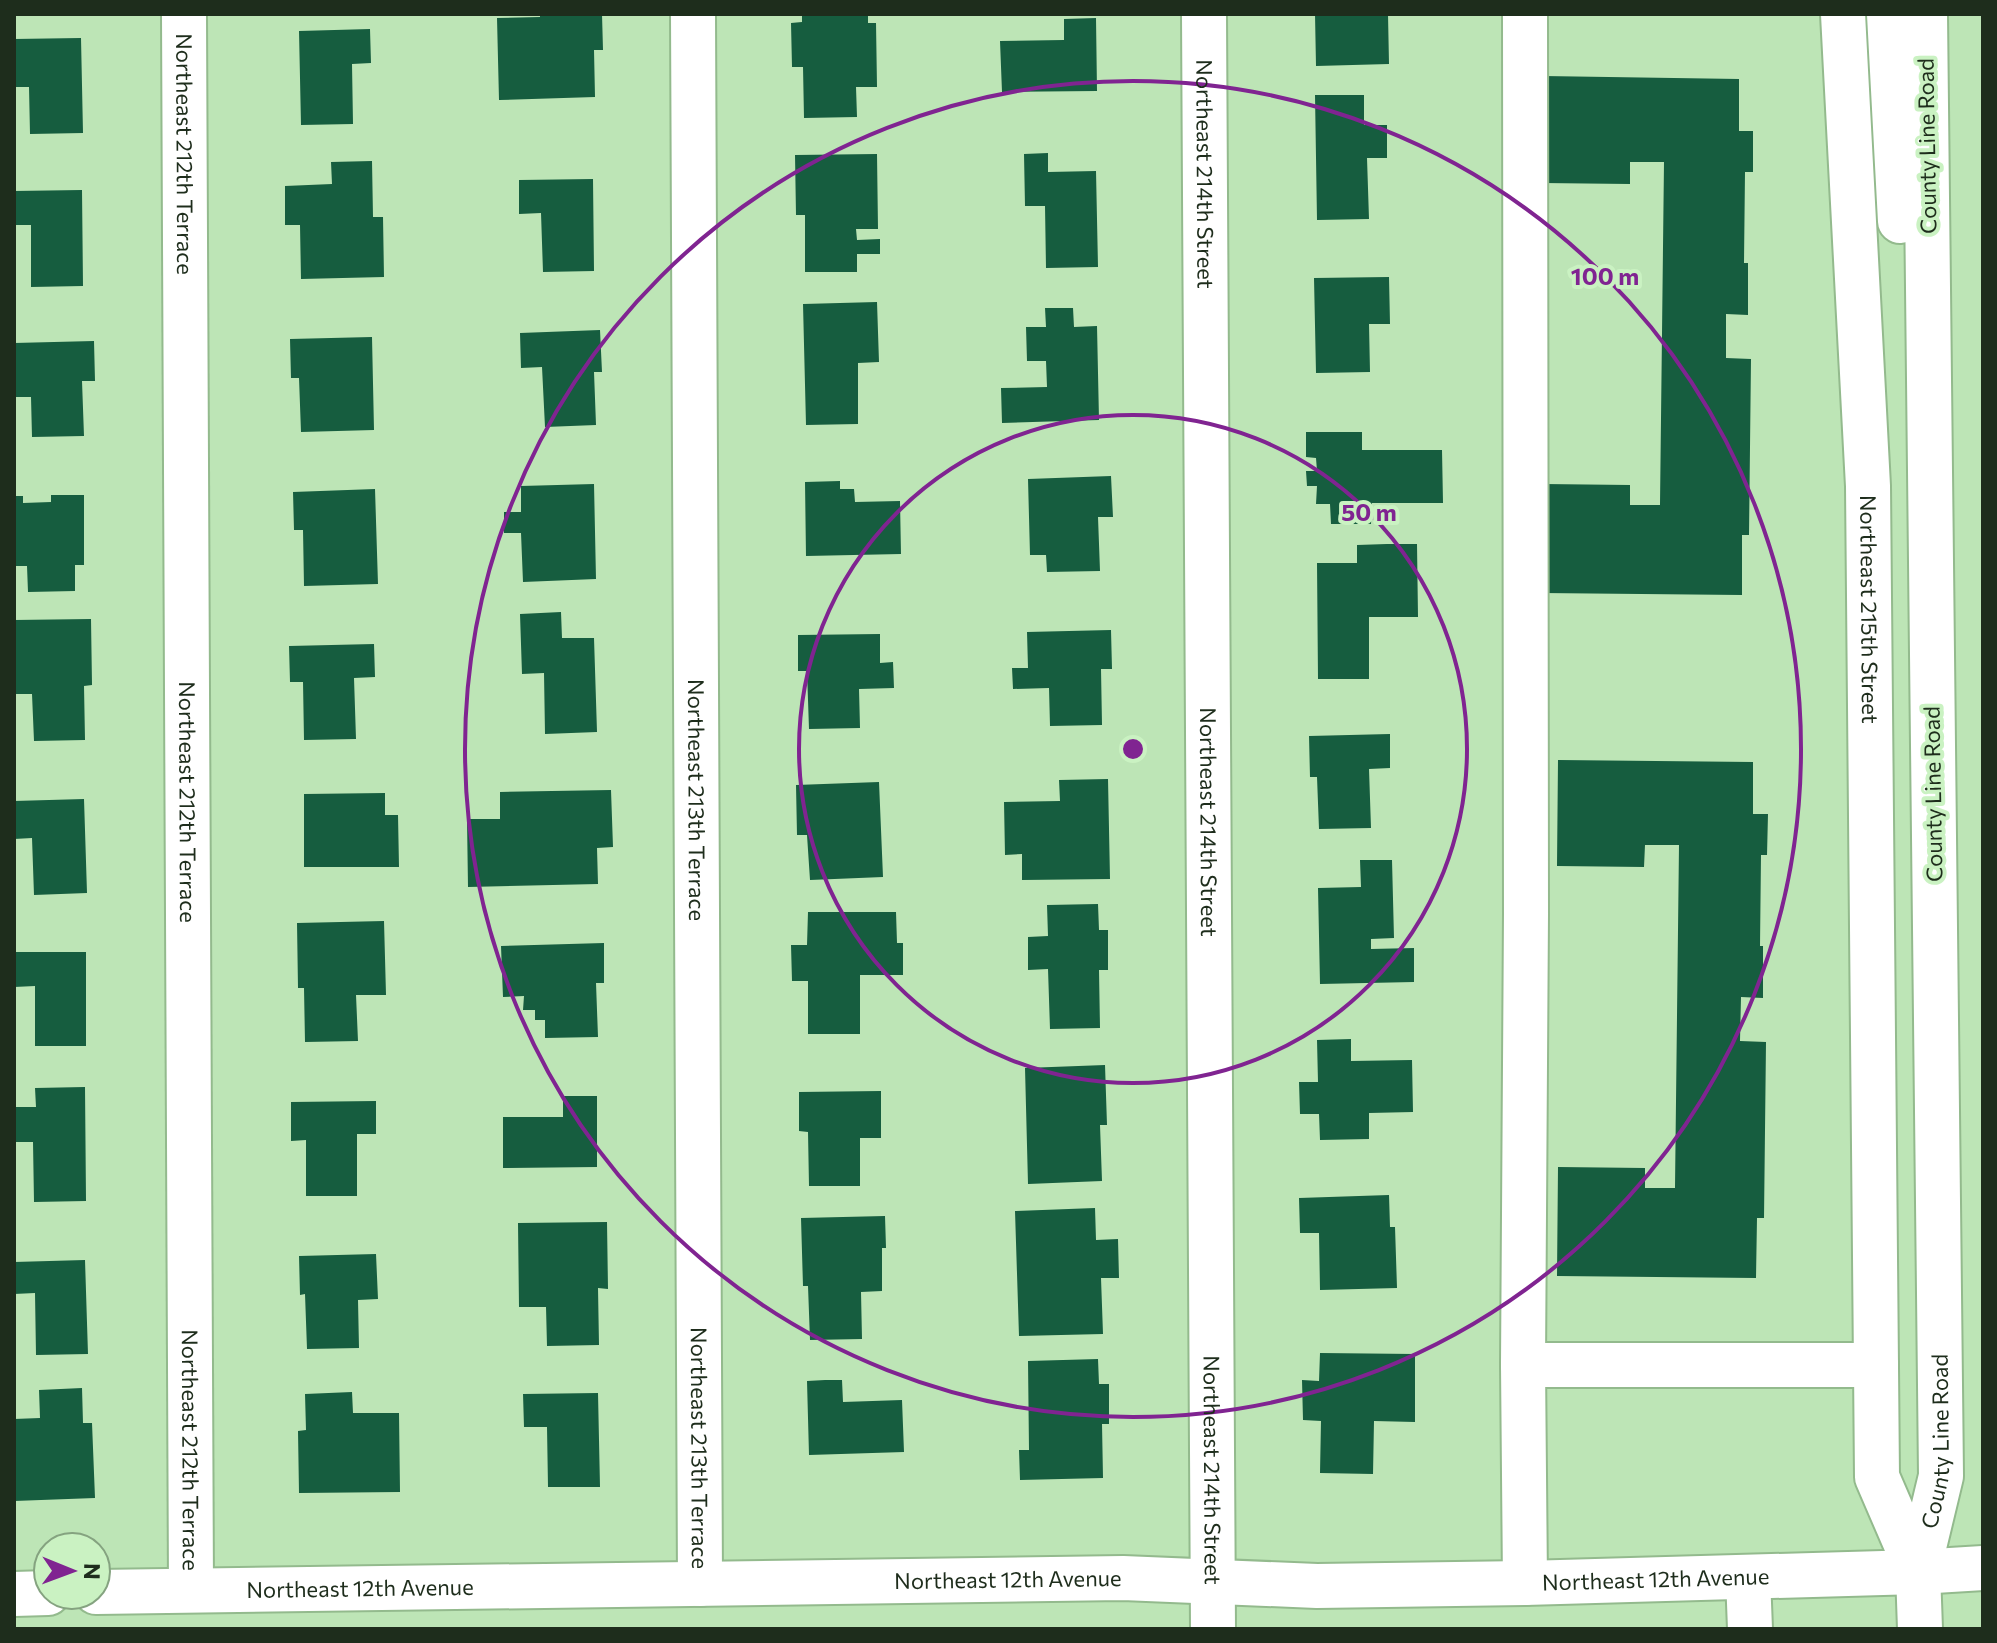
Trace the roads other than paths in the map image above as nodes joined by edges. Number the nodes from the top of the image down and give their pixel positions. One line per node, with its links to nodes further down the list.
1 (184, 14): 18 (street, Northeast 212th Terrace)
2 (693, 14): 17 (street, Northeast 213th Terrace)
3 (1204, 14): 15 (street, Northeast 214th Street)
4 (1525, 14): 10 (street)
5 (1889, 14): 8 (street)
6 (1925, 14): 8 (street, County Line Road)
7 (1833, 19): 9 (street, Northeast 215th Street)
8 (1929, 397): 13 (street, County Line Road)
9 (1874, 1206): 11 (street, County Line Road)
10 (1523, 1365): 11 (street); 16 (street)
11 (1876, 1365): 13 (street, County Line Road)
12 (1983, 1568): 13 (street, Northeast 12th Avenue)
13 (1918, 1572): 14 (street, Northeast 12th Avenue); 22 (street, County Line Road)
14 (1748, 1577): 16 (street, Northeast 12th Avenue); 21 (street)
15 (1213, 1581): 16 (street, Northeast 12th Avenue); 17 (street, Northeast 12th Avenue); 20 (street, Northeast 214th Street)
16 (1525, 1583)
17 (700, 1584): 18 (street, Northeast 12th Avenue)
18 (191, 1590): 19 (street, Northeast 12th Avenue)
19 (112, 1592)
20 (1213, 1629)
21 (1750, 1629)
22 (1920, 1629)

